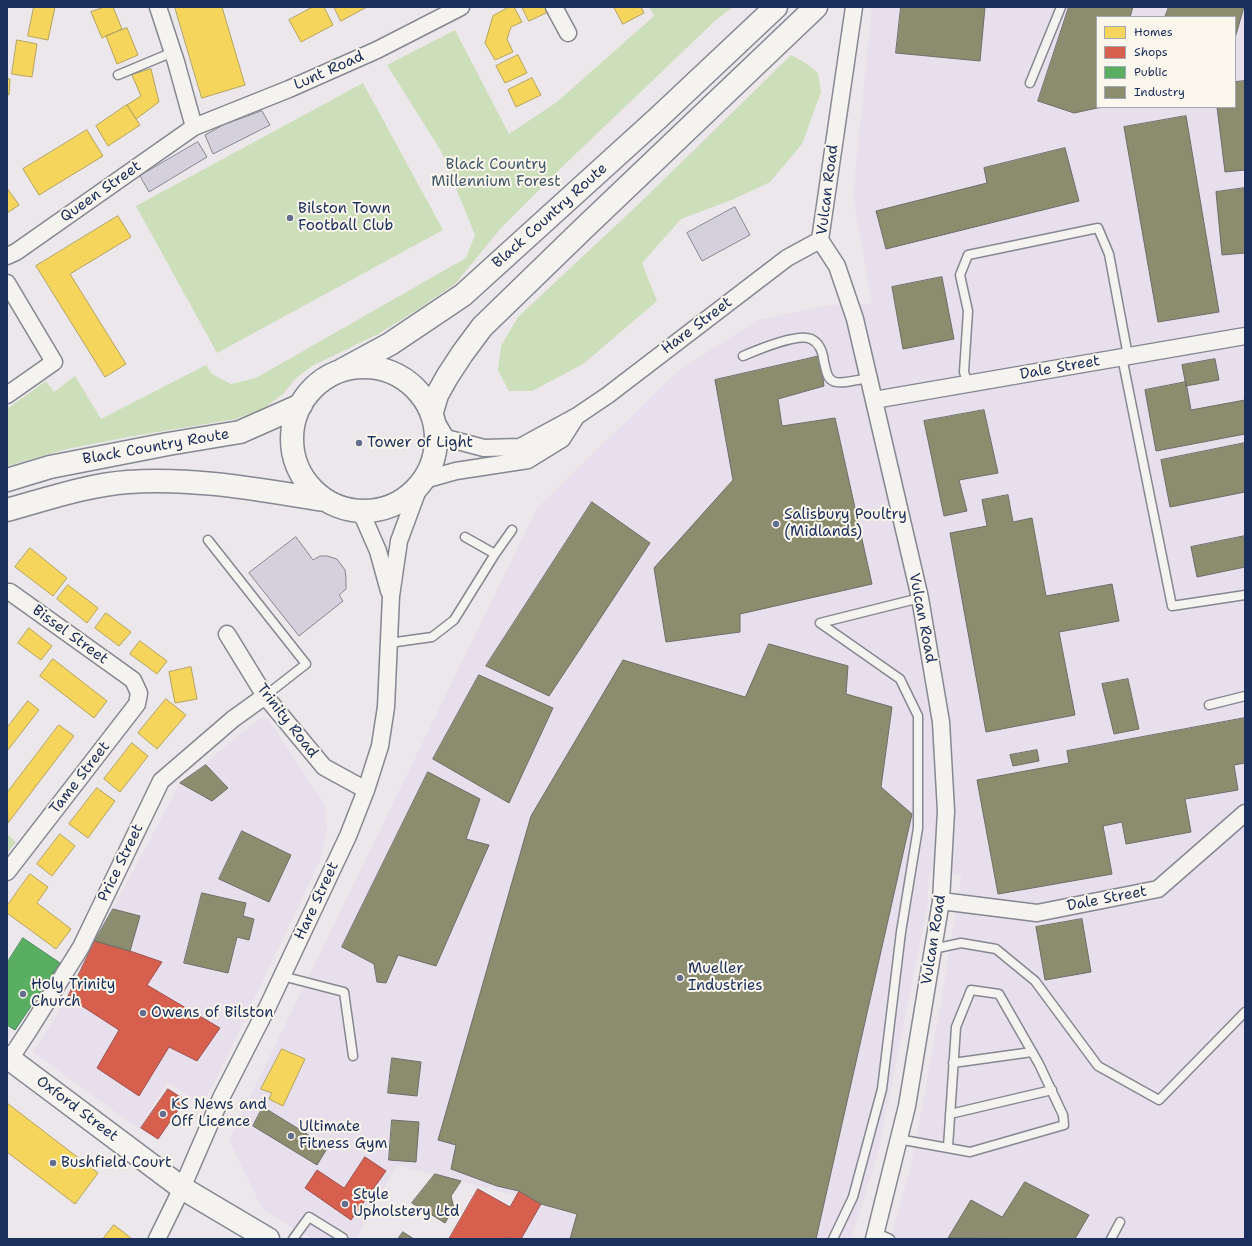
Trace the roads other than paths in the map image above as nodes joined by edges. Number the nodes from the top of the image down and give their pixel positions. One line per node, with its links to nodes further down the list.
1 (158, 7): 9 (street)
2 (460, 7): 12 (street, Lunt Road)
3 (554, 7): 8 (street)
4 (776, 7): 19 (highway, Black Country Route)
5 (854, 7): 13 (street, Vulcan Road)
6 (1061, 7): 11 (lane)
7 (812, 11): 25 (highway, Black Country Route)
8 (568, 33)
9 (173, 52): 10 (lane); 12 (street)
10 (118, 75)
11 (1030, 83)
12 (194, 126): 14 (street, Queen Street)
13 (820, 240): 20 (street, Vulcan Road); 26 (street, Hare Street)
14 (7, 256)
15 (7, 283): 22 (street)
16 (1245, 336): 18 (street, Dale Street)
17 (743, 356): 20 (lane)
18 (1125, 356): 21 (street, Dale Street); 21 (lane); 37 (lane)
19 (342, 370): 24 (highway, Black Country Route); 25 (highway)
20 (869, 378): 23 (street, Vulcan Road)
21 (968, 384): 23 (street, Dale Street)
22 (7, 395)
23 (874, 400): 39 (street, Vulcan Road)
24 (301, 405): 27 (highway, Black Country Route); 29 (highway, Black Country Route)
25 (433, 415): 26 (street, Hare Street); 28 (highway)
26 (576, 416): 28 (street, Hare Street)
27 (7, 480)
28 (421, 484): 31 (highway); 38 (street, Hare Street)
29 (325, 500): 30 (highway, Black Country Route); 31 (highway)
30 (7, 510)
31 (361, 512): 38 (street, Hare Street)
32 (512, 530): 35 (lane)
33 (465, 537): 35 (lane)
34 (208, 540): 43 (lane)
35 (495, 554): 41 (lane)
36 (7, 592): 42 (street, Bissel Street)
37 (1245, 595)
38 (391, 596): 41 (street, Hare Street)
39 (920, 598): 49 (street, Vulcan Road); 68 (lane)
40 (226, 634): 43 (street, Trinity Road)
41 (389, 643): 46 (street, Hare Street)
42 (132, 680): 48 (street, Tame Street)
43 (265, 696): 46 (street, Trinity Road); 55 (street, Price Street)
44 (1245, 696): 45 (lane)
45 (1209, 705)
46 (366, 790): 51 (street, Hare Street)
47 (1245, 813): 49 (street, Dale Street)
48 (7, 872)
49 (941, 901): 50 (street, Vulcan Road)
50 (933, 949): 52 (lane); 59 (street, Vulcan Road)
51 (282, 976): 54 (lane); 61 (street, Hare Street)
52 (1245, 1012)
53 (1032, 1052): 56 (lane); 56 (lane); 57 (lane)
54 (353, 1056)
55 (8, 1058): 61 (highway, Oxford Street)
56 (953, 1063): 58 (lane)
57 (1052, 1090): 58 (lane); 60 (lane)
58 (950, 1114): 60 (lane)
59 (898, 1139): 60 (lane); 63 (street, Vulcan Road)
60 (948, 1147)
61 (182, 1188): 65 (street, Hare Street); 66 (highway, Oxford Street)
62 (1120, 1222): 70 (lane)
63 (874, 1235): 69 (lane)
64 (342, 1238): 67 (lane)
65 (157, 1239)
66 (268, 1239)
67 (294, 1239)
68 (834, 1239)
69 (890, 1239)
70 (1111, 1239)

